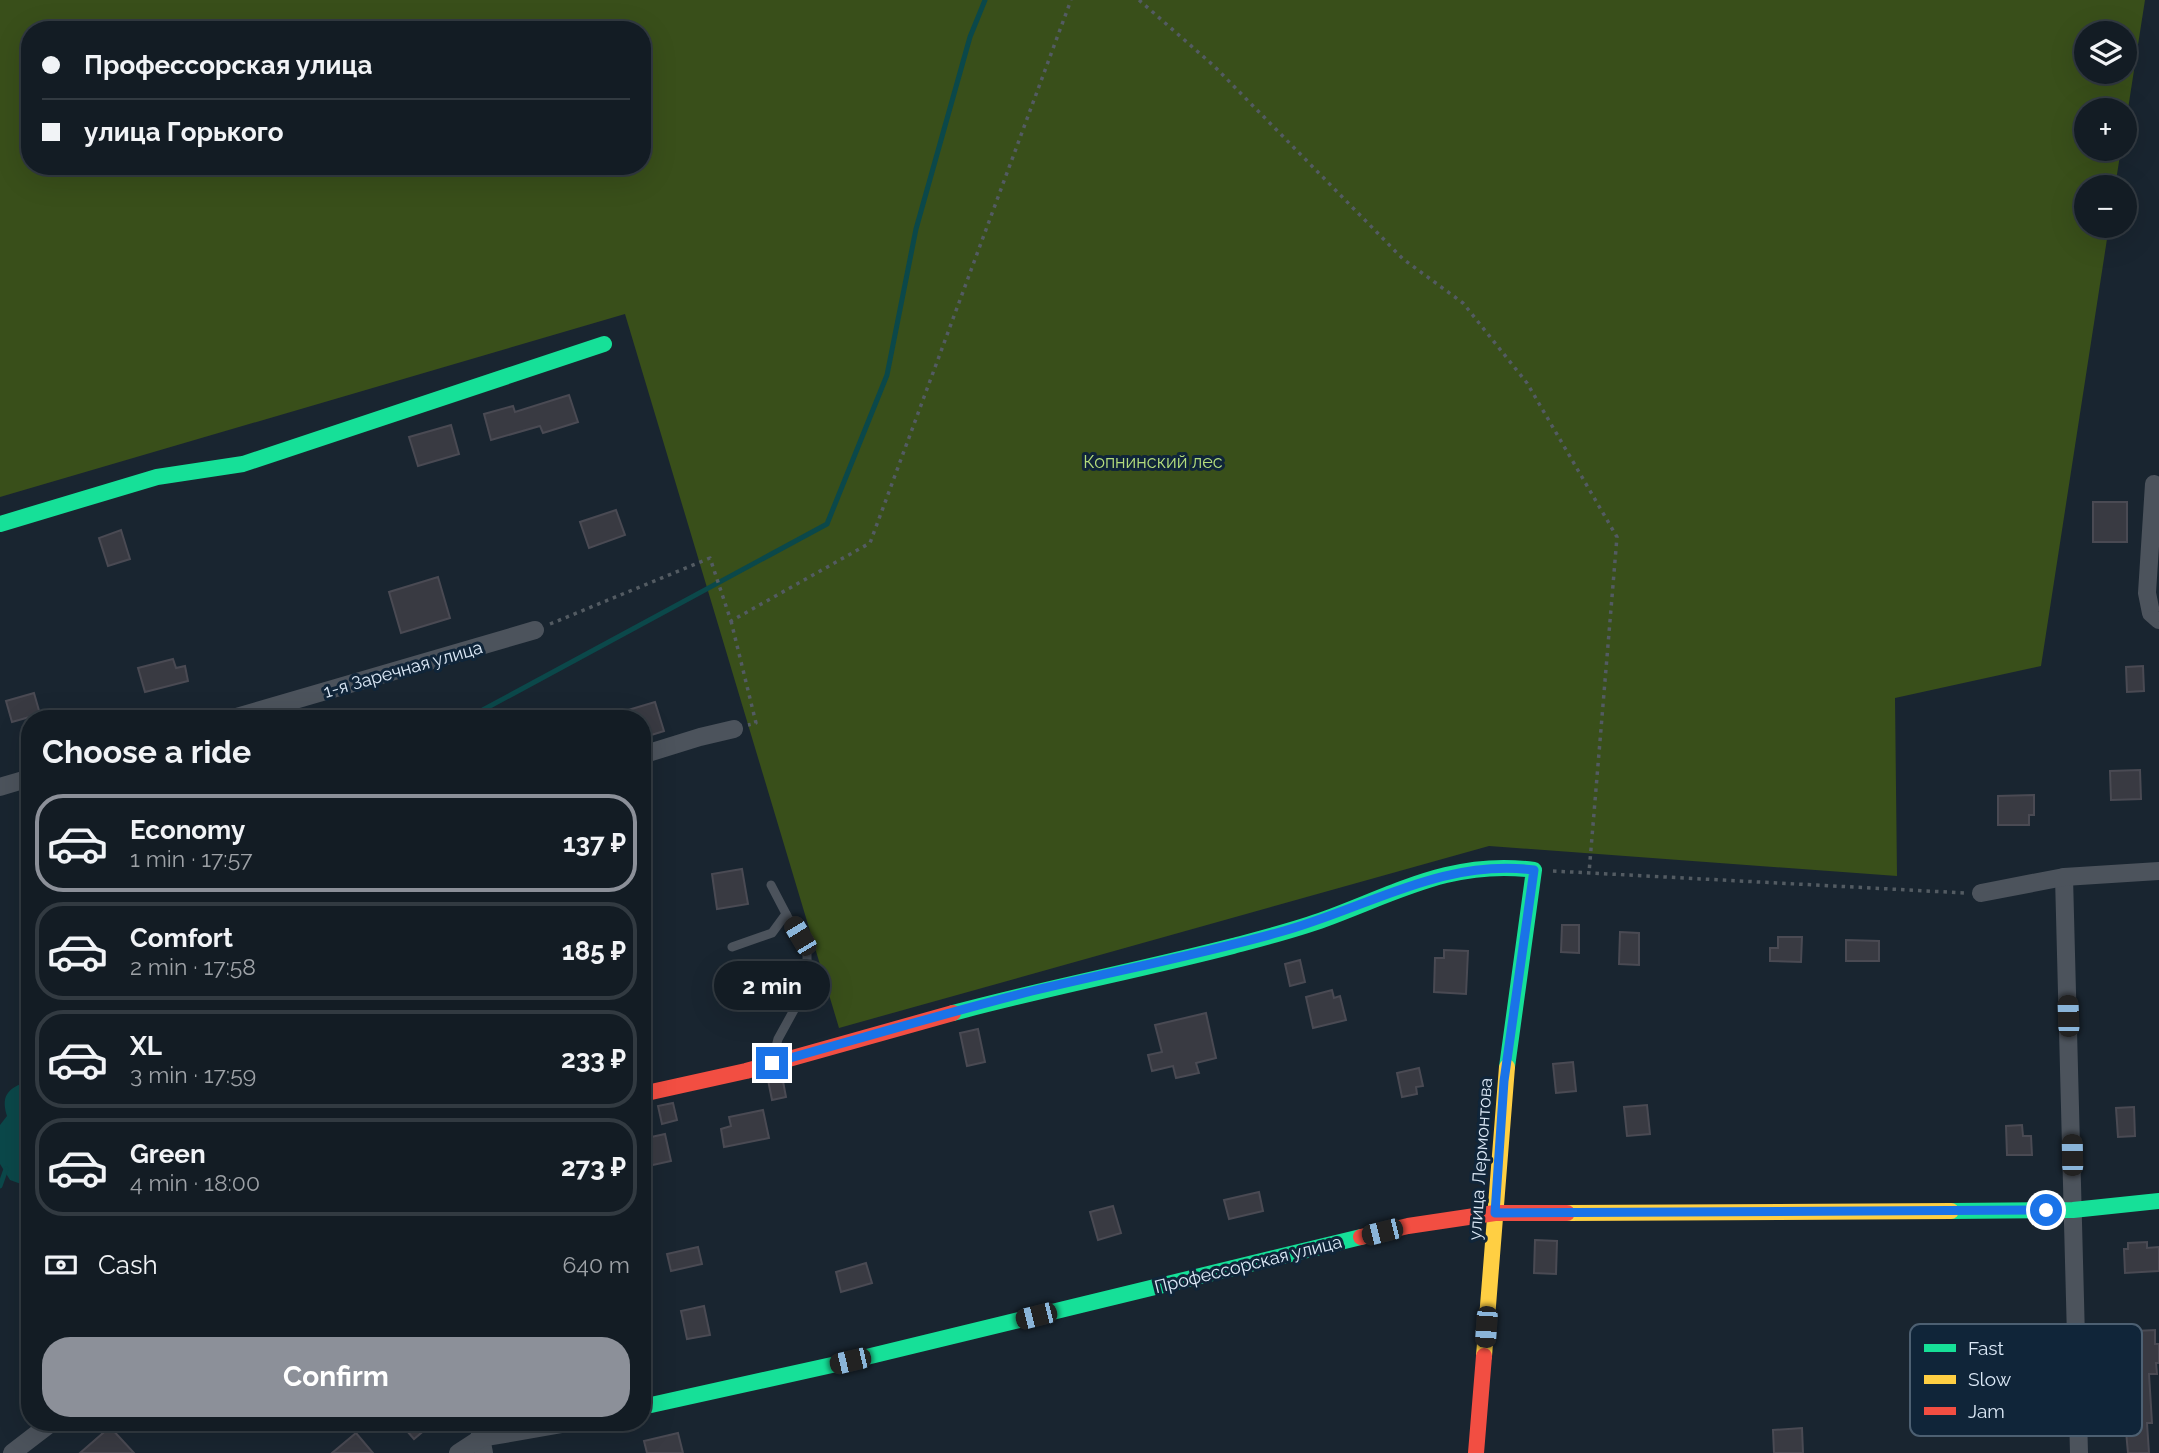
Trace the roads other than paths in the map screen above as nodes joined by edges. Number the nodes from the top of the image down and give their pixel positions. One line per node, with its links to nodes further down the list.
1 (604, 344): 3 (street)
2 (2156, 484): 4 (street)
3 (0, 524)
4 (2159, 620)
5 (535, 630): 6 (street, 1-я Заречная улица)
6 (261, 710)
7 (734, 729): 8 (street)
8 (651, 752)
9 (21, 781): 10 (street)
10 (0, 787)
11 (2159, 872): 12 (street)
12 (2064, 877): 14 (street); 20 (street)
13 (771, 885): 15 (lane)
14 (1981, 894)
15 (786, 914): 16 (lane); 17 (lane)
16 (732, 947)
17 (772, 1063): 18 (street); 21 (street, улица Лермонтова)
18 (651, 1092)
19 (2159, 1201): 20 (street, Профессорская улица)
20 (2073, 1210): 21 (street, Профессорская улица); 22 (street)
21 (1495, 1213): 23 (street, Профессорская улица); 29 (street, улица Лермонтова)
22 (2076, 1324)
23 (651, 1404)
24 (41, 1431): 27 (street)
25 (522, 1431): 26 (street)
26 (481, 1438): 28 (street)
27 (12, 1453)
28 (458, 1453)
29 (1476, 1453)

